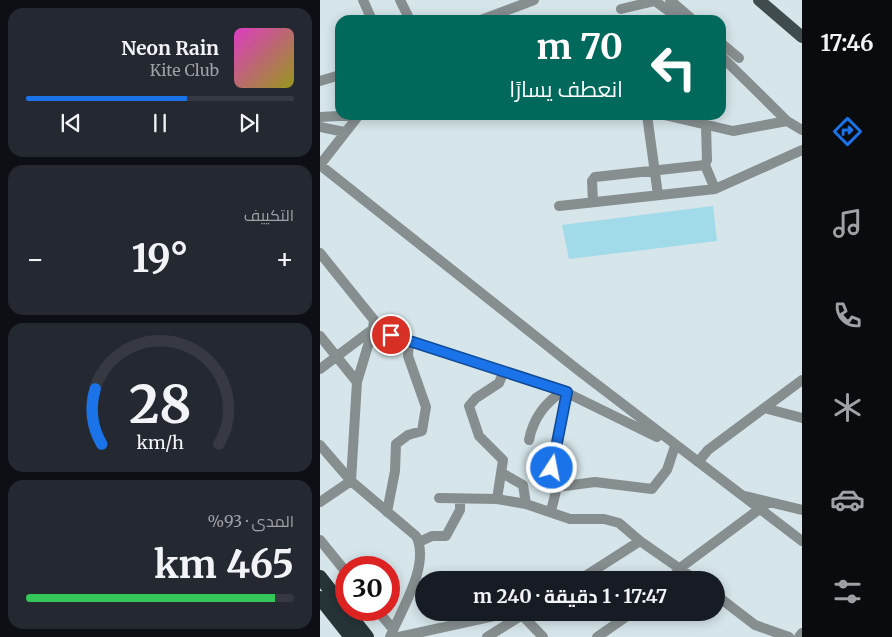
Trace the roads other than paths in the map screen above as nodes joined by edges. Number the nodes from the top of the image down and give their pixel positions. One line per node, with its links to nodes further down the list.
1 (363, 0): 7 (street)
2 (400, 0): 8 (street)
3 (534, 0): 9 (street)
4 (670, 0): 11 (street)
5 (759, 0): 12 (main road)
6 (621, 9): 10 (street)
7 (370, 15)
8 (408, 15)
9 (495, 15)
10 (674, 15)
11 (688, 15)
12 (802, 38)
13 (726, 47): 14 (street)
14 (739, 58)
15 (726, 61): 23 (street)
16 (335, 76): 17 (street)
17 (320, 81)
18 (335, 116): 19 (street)
19 (320, 117)
20 (354, 120): 27 (street)
21 (648, 120): 31 (street)
22 (683, 120): 24 (street)
23 (787, 121): 24 (street); 26 (street)
24 (706, 126): 29 (street)
25 (320, 127): 27 (street)
26 (802, 130)
27 (344, 132): 30 (street)
28 (802, 150): 32 (street)
29 (705, 164): 31 (street); 32 (street)
30 (320, 165): 50 (street)
31 (655, 171): 33 (street); 34 (street)
32 (715, 189): 33 (street)
33 (658, 195): 34 (street)
34 (593, 202): 35 (street)
35 (559, 206)
36 (320, 252): 37 (street)
37 (374, 329): 39 (street); 40 (street); 44 (street)
38 (320, 336): 40 (street)
39 (409, 341): 42 (street); 65 (street)
40 (335, 356): 41 (street); 44 (street)
41 (320, 369)
42 (504, 371): 45 (street); 52 (street)
43 (802, 380): 46 (street)
44 (357, 382): 53 (street)
45 (565, 392): 48 (street); 50 (street); 54 (street)
46 (764, 408): 47 (street); 51 (street)
47 (802, 418)
48 (529, 440)
49 (320, 446): 53 (street)
50 (679, 448): 51 (street); 54 (street)
51 (698, 462): 55 (street)
52 (502, 473): 57 (street); 61 (street)
53 (351, 481): 59 (street); 65 (street)
54 (557, 487): 64 (street)
55 (742, 495): 60 (street); 62 (street)
56 (439, 498): 58 (street)
57 (497, 498): 58 (street); 61 (street)
58 (460, 499): 69 (street)
59 (320, 502)
60 (769, 502): 62 (street); 63 (street)
61 (526, 504): 64 (street)
62 (761, 510): 68 (street); 71 (street)
63 (802, 510)
64 (551, 511): 67 (street)
65 (387, 512): 69 (street)
66 (320, 540): 70 (street)
67 (640, 541): 71 (street); 72 (street)
68 (802, 541)
69 (419, 542): 84 (street)
70 (335, 558)
71 (680, 568): 73 (street); 74 (street)
72 (592, 571)
73 (678, 571)
74 (684, 571)
75 (320, 577): 86 (highway)
76 (320, 598): 85 (highway)
77 (725, 602): 90 (street)
78 (385, 621): 84 (street)
79 (473, 621): 84 (street)
80 (510, 621): 87 (street)
81 (528, 621): 88 (street)
82 (620, 621): 89 (street)
83 (802, 632): 91 (street)
84 (394, 634)
85 (351, 637)
86 (367, 637)
87 (487, 637)
88 (543, 637)
89 (597, 637)
90 (789, 637)
91 (799, 637)

